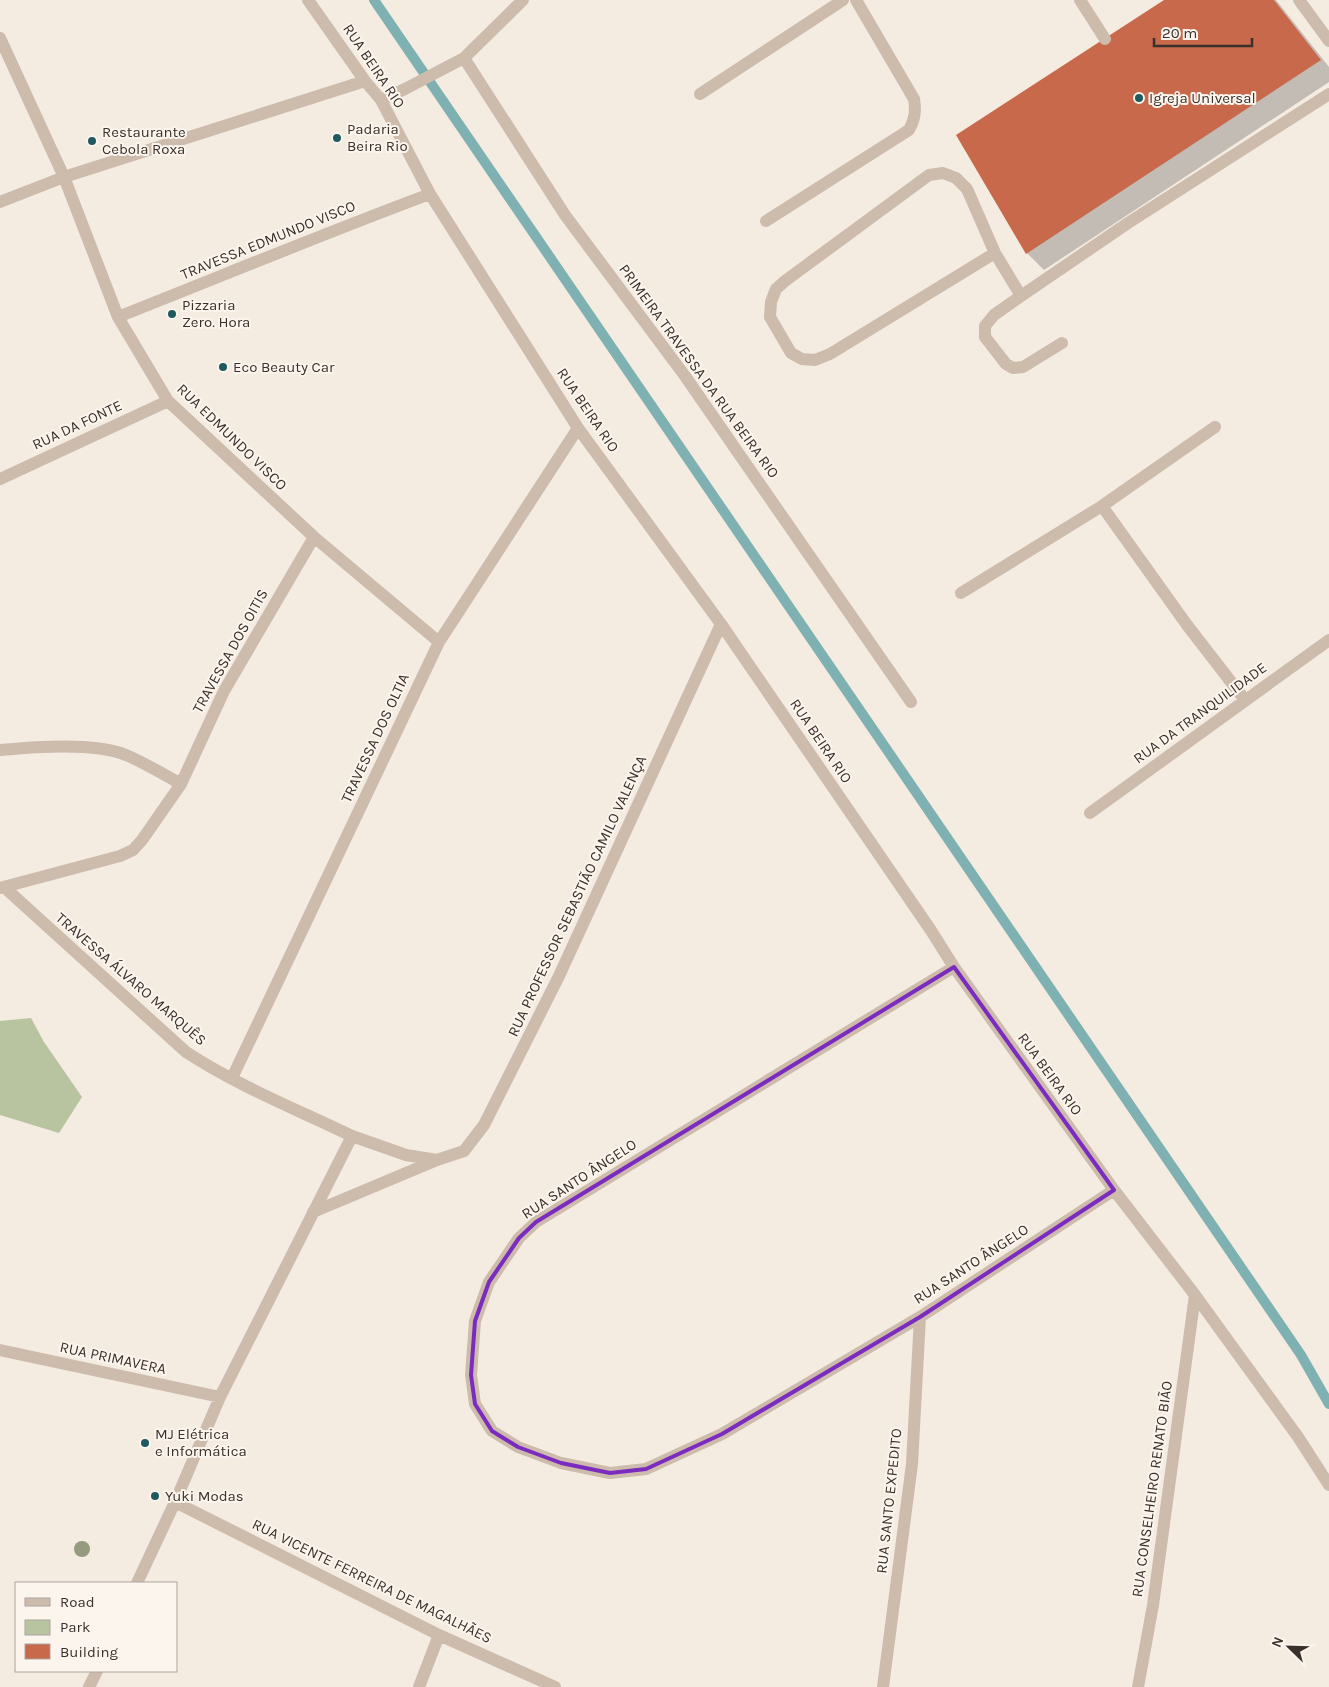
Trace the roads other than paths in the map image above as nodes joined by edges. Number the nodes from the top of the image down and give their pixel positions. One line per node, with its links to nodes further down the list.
1 (308, 0): 11 (street, RUA BEIRA RIO)
2 (522, 0): 10 (street)
3 (843, 0): 12 (street)
4 (856, 0): 18 (street)
5 (1080, 0): 8 (street)
6 (1299, 0): 9 (street)
7 (0, 38): 15 (street, RUA EDMUNDO VISCO)
8 (1104, 39)
9 (1329, 42)
10 (460, 60): 14 (street); 34 (street, PRIMEIRA TRAVESSA DA RUA BEIRA RIO)
11 (365, 81): 14 (street, RUA BEIRA RIO); 15 (street)
12 (700, 94)
13 (1329, 94): 20 (street)
14 (381, 100): 16 (street, RUA BEIRA RIO)
15 (64, 178): 17 (street); 21 (street, RUA EDMUNDO VISCO)
16 (430, 194): 21 (street, TRAVESSA EDMUNDO VISCO); 25 (street, RUA BEIRA RIO)
17 (0, 202)
18 (766, 222)
19 (995, 253): 19 (street); 20 (street)
20 (1021, 296): 22 (street)
21 (118, 317): 23 (street, RUA EDMUNDO VISCO)
22 (1062, 343)
23 (168, 401): 26 (street, RUA DA FONTE); 28 (street, RUA EDMUNDO VISCO)
24 (1215, 426): 27 (street)
25 (578, 428): 30 (street, RUA BEIRA RIO); 32 (street, TRAVESSA DOS OLTIA)
26 (0, 479)
27 (1102, 506): 29 (street); 33 (street)
28 (314, 537): 32 (street, RUA EDMUNDO VISCO); 36 (street, TRAVESSA DOS OITIS)
29 (961, 593)
30 (721, 624): 39 (street, RUA BEIRA RIO); 42 (street, RUA PROFESSOR SEBASTIÃO CAMILO VALENÇA)
31 (1329, 640): 33 (street, RUA DA TRANQUILIDADE)
32 (439, 642): 40 (street, TRAVESSA DOS OLTIA)
33 (1245, 700): 37 (street, RUA DA TRANQUILIDADE)
34 (911, 702)
35 (0, 750): 36 (street)
36 (181, 784): 38 (street, TRAVESSA DOS OITIS)
37 (1090, 814)
38 (2, 888): 40 (street, TRAVESSA ÁLVARO MARQUÊS)
39 (954, 967): 43 (street, RUA BEIRA RIO); 46 (street, RUA SANTO ÂNGELO)
40 (232, 1078): 41 (street, TRAVESSA ÁLVARO MARQUÊS)
41 (352, 1136): 42 (street, RUA PROFESSOR SEBASTIÃO CAMILO VALENÇA); 44 (street)
42 (437, 1160): 44 (street, RUA PROFESSOR SEBASTIÃO CAMILO VALENÇA)
43 (1114, 1190): 45 (street, RUA BEIRA RIO); 46 (street, RUA SANTO ÂNGELO)
44 (313, 1212): 48 (street)
45 (1195, 1295): 49 (street, RUA BEIRA RIO); 58 (street, RUA CONSELHEIRO RENATO BIÃO)
46 (920, 1317): 57 (street, RUA SANTO EXPEDITO)
47 (0, 1350): 48 (street, RUA PRIMAVERA)
48 (220, 1397): 50 (street)
49 (1329, 1485)
50 (175, 1502): 51 (street); 52 (street, RUA VICENTE FERREIRA DE MAGALHÃES)
51 (138, 1582)
52 (439, 1635): 55 (street); 56 (street, RUA VICENTE FERREIRA DE MAGALHÃES)
53 (97, 1672): 54 (street)
54 (90, 1687)
55 (419, 1687)
56 (555, 1687)
57 (883, 1687)
58 (1138, 1687)

